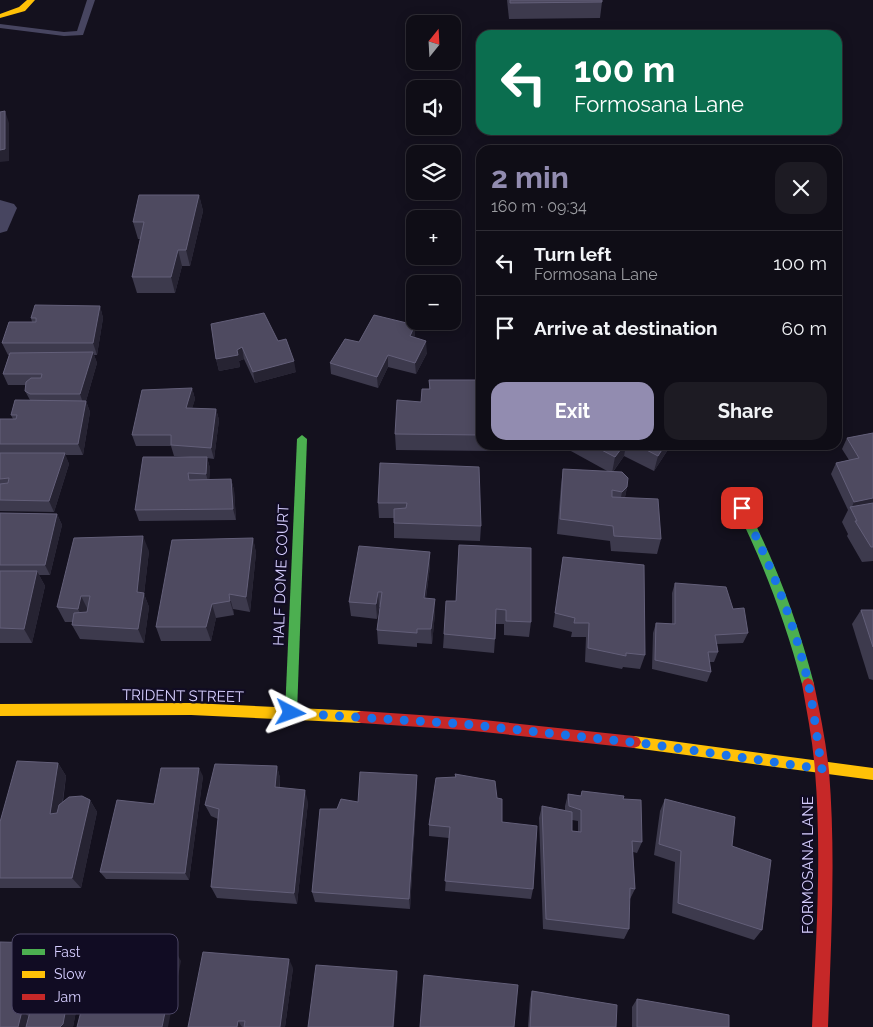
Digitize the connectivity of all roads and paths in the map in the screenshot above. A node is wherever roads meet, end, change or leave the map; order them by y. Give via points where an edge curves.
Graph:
1 (31, 0) edge
2 (91, 0) edge
3 (0, 16) edge
4 (0, 26) edge
5 (0, 206) edge
6 (0, 227) edge
7 (302, 439) dead end
8 (742, 508) dead end
9 (0, 710) edge
10 (291, 713) junction
11 (822, 769) junction
12 (873, 774) edge
13 (820, 1027) edge

1 - 3 street via 22,9
2 - 4 lane via 80,33
5 - 6 street via 7,208
7 - 10 street, HALF DOME COURT
8 - 11 street, FORMOSANA LANE via 788,611 808,682
9 - 10 street, TRIDENT STREET via 191,709
10 - 11 street, TRIDENT STREET via 464,724 648,744
11 - 12 street, TRIDENT STREET
11 - 13 street, FORMOSANA LANE via 825,827

